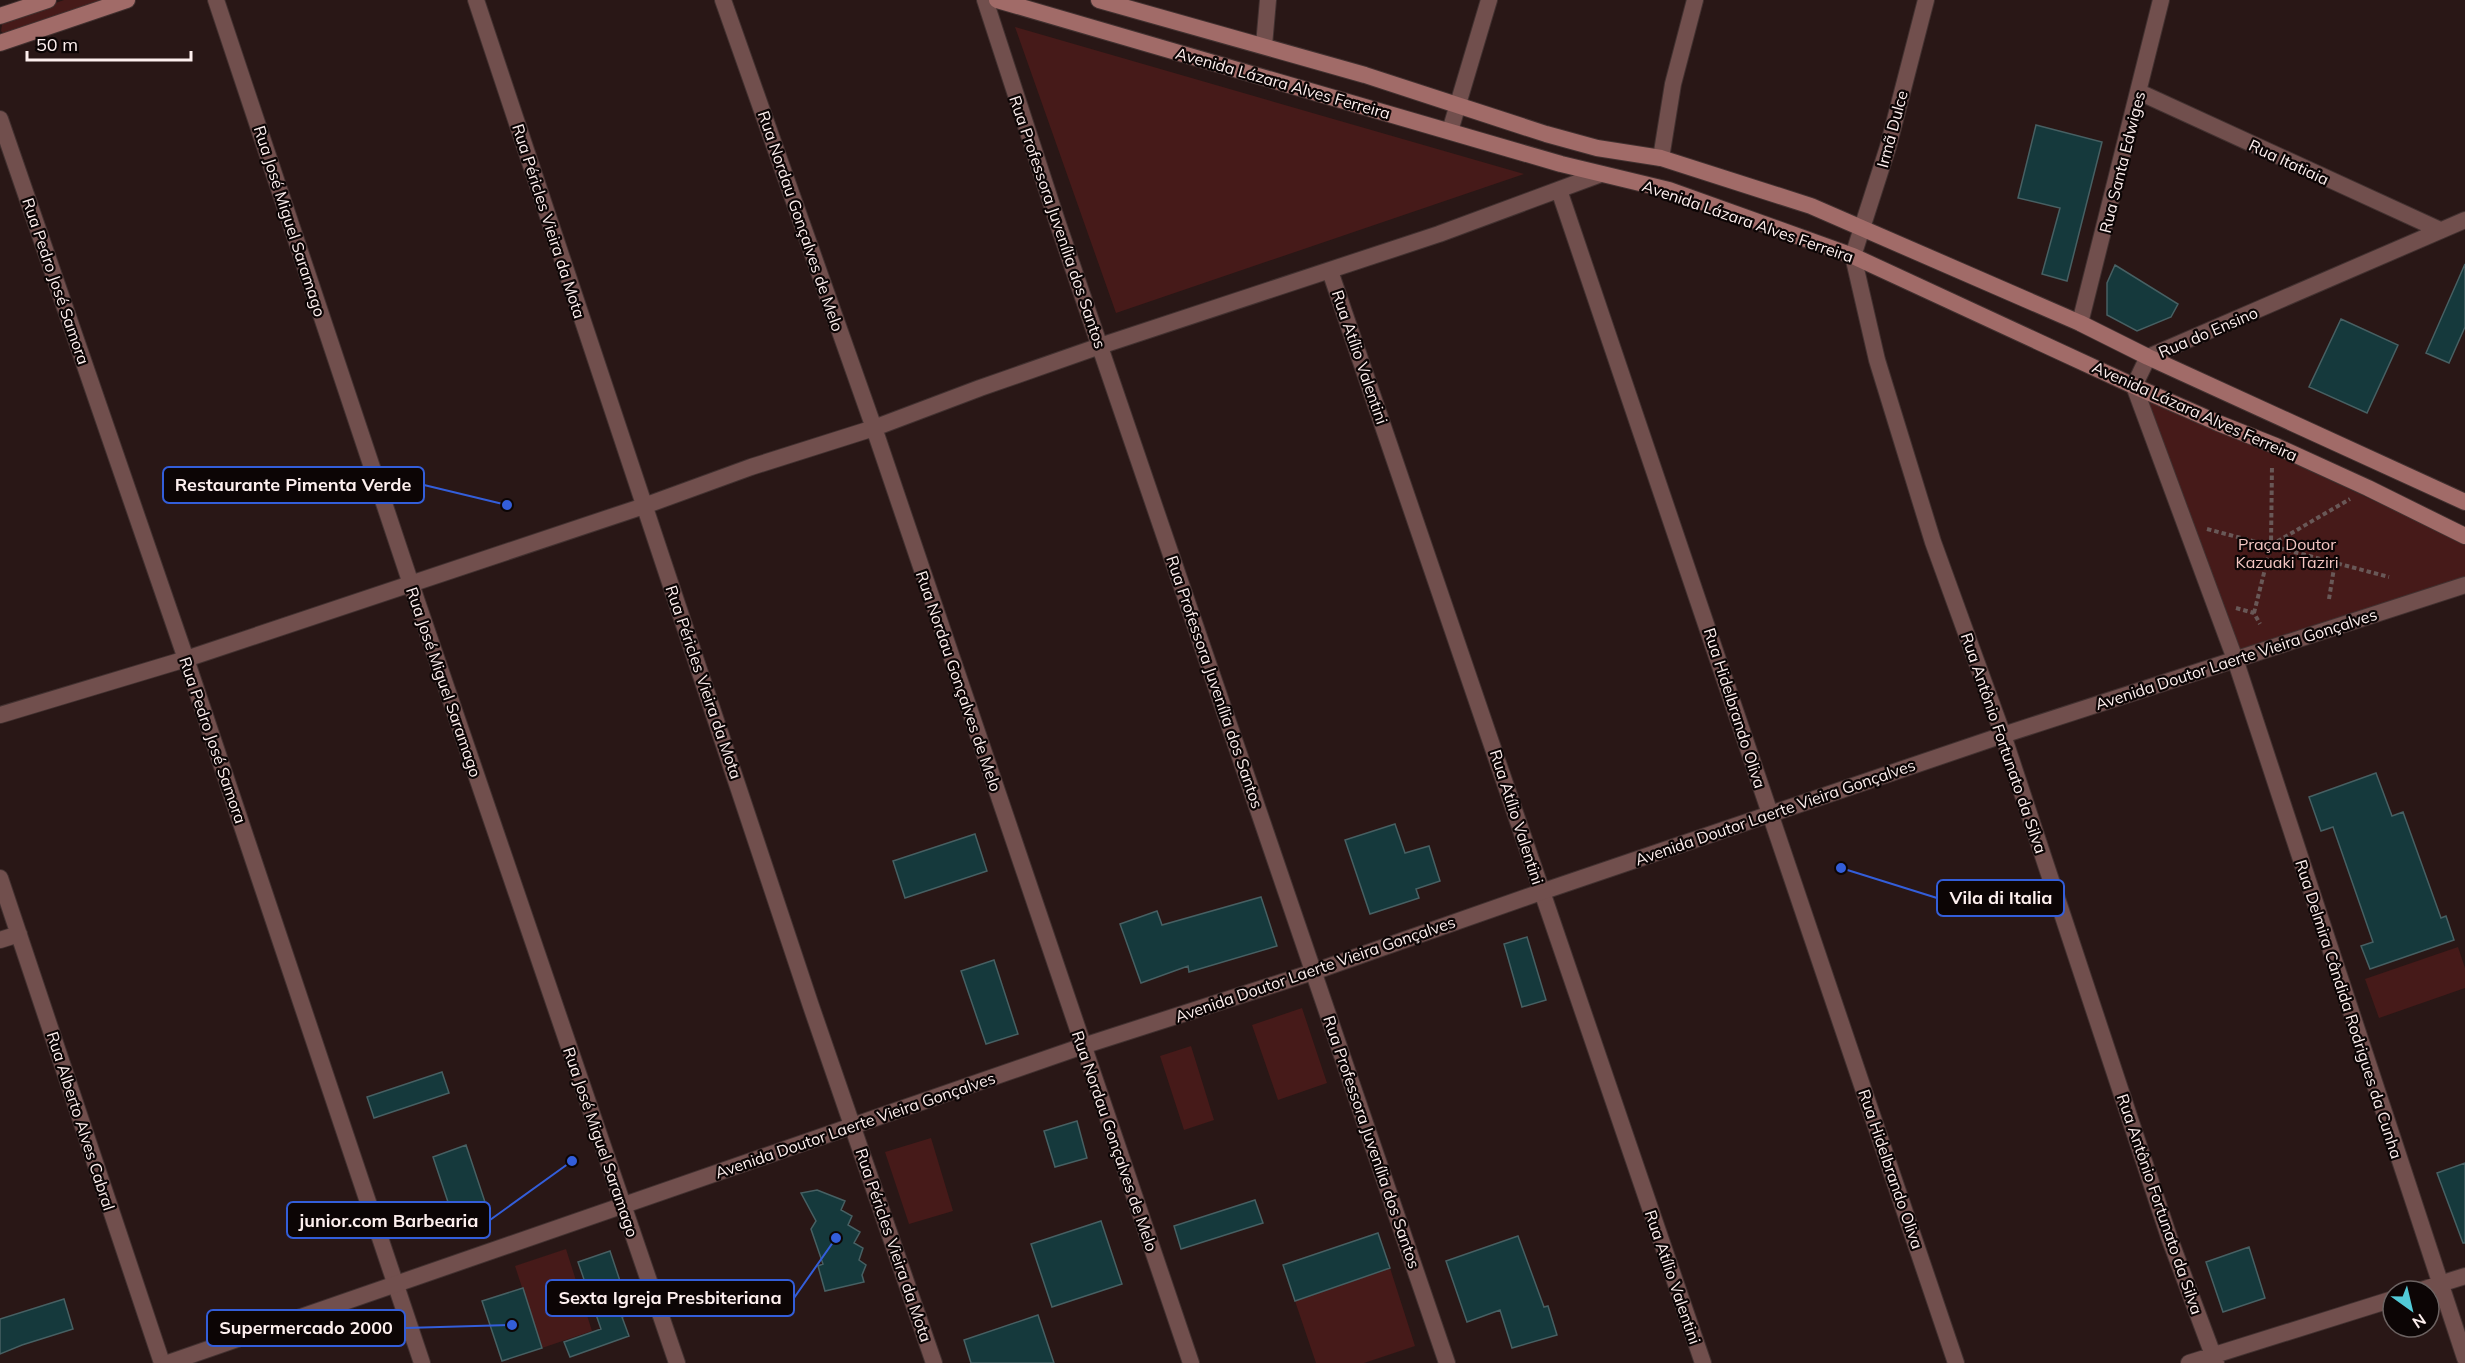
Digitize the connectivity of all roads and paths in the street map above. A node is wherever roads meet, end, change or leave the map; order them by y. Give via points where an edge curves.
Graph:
1 (48, 0) edge
2 (127, 0) edge
3 (216, 0) edge
4 (476, 0) edge
5 (723, 0) edge
6 (985, 0) edge
7 (997, 0) edge
8 (1099, 0) edge
9 (1268, 0) edge
10 (1489, 0) edge
11 (1695, 0) edge
12 (1926, 0) edge
13 (2161, 0) edge
14 (1153, 15) junction
15 (0, 16) edge
16 (0, 43) edge
17 (1146, 43) junction
18 (1264, 45) junction
19 (2139, 92) junction
20 (1458, 104) junction
21 (0, 119) edge
22 (1450, 131) junction
23 (1661, 158) junction
24 (1601, 174) junction
25 (1559, 190) junction
26 (2465, 220) edge
27 (1863, 228) junction
28 (2440, 230) junction
29 (1853, 256) junction
30 (1330, 271) junction
31 (2080, 323) junction
32 (1100, 346) junction
33 (2148, 357) junction
34 (2134, 386) junction
35 (874, 428) junction
36 (2276, 446) junction
37 (2368, 488) junction
38 (2465, 502) edge
39 (644, 506) junction
40 (2184, 523) junction
41 (2465, 536) edge
42 (2271, 545) junction
43 (2335, 562) junction
44 (2389, 577) dead end
45 (411, 584) junction
46 (2464, 589) edge
47 (2329, 598) dead end
48 (2234, 608) dead end
49 (2254, 613) junction
50 (2260, 624) dead end
51 (186, 658) junction
52 (2235, 659) junction
53 (0, 715) edge
54 (2003, 735) junction
55 (1770, 814) junction
56 (0, 878) edge
57 (1541, 892) junction
58 (19, 934) junction
59 (0, 940) edge
60 (1313, 972) junction
61 (1083, 1046) junction
62 (853, 1126) junction
63 (622, 1205) junction
64 (2465, 1276) edge
65 (2437, 1279) edge
66 (395, 1283) junction
67 (2441, 1284) edge
68 (2441, 1291) edge
69 (2381, 1303) edge
70 (2465, 1358) edge
71 (2214, 1359) edge
72 (162, 1363) edge
73 (168, 1363) edge
74 (422, 1363) edge
75 (677, 1363) edge
76 (934, 1363) edge
77 (1191, 1363) edge
78 (1447, 1363) edge
79 (1703, 1363) edge
80 (1956, 1363) edge
81 (2189, 1363) edge

1 - 15 main road
2 - 16 main road
3 - 45 street, Rua José Miguel Saramago
4 - 39 street, Rua Péricles Vieira da Mota
5 - 35 street, Rua Nordau Gonçalves de Melo
6 - 32 street, Rua Professora Juvenília dos Santos
7 - 17 main road, Avenida Lázara Alves Ferreira
8 - 14 main road, Avenida Lázara Alves Ferreira
9 - 18 street
10 - 20 street
11 - 23 street
12 - 27 street, Irmã Dulce
13 - 19 street, Rua Santa Edwiges
14 - 17 main road
14 - 18 main road, Avenida Lázara Alves Ferreira
17 - 22 main road, Avenida Lázara Alves Ferreira
18 - 20 main road, Avenida Lázara Alves Ferreira
19 - 28 street, Rua Itatiaia
19 - 31 street, Rua Santa Edwiges
20 - 22 street
20 - 23 main road, Avenida Lázara Alves Ferreira via 1597,148
21 - 51 street, Rua Pedro José Samora
22 - 24 main road, Avenida Lázara Alves Ferreira
23 - 27 main road, Avenida Lázara Alves Ferreira via 1811,206
24 - 25 street
24 - 29 main road, Avenida Lázara Alves Ferreira via 1669,190
25 - 30 street
25 - 55 street, Rua Hidelbrando Oliva
26 - 28 street, Rua do Ensino
27 - 29 street, Irmã Dulce
27 - 31 main road, Avenida Lázara Alves Ferreira
28 - 33 street, Rua do Ensino
29 - 34 main road, Avenida Lázara Alves Ferreira
29 - 54 street, Rua Antônio Fortunato da Silva via 1876,360 1933,542
30 - 32 street
30 - 57 street, Rua Atílio Valentini
31 - 33 main road, Avenida Lázara Alves Ferreira
32 - 35 street
32 - 60 street, Rua Professora Juvenília dos Santos
33 - 34 street, Rua do Ensino
33 - 38 main road, Avenida Lázara Alves Ferreira
34 - 36 main road, Avenida Lázara Alves Ferreira
34 - 40 street
35 - 39 street
35 - 61 street, Rua Nordau Gonçalves de Melo
36 - 37 main road, Avenida Lázara Alves Ferreira
36 - 42 path
37 - 41 main road, Avenida Lázara Alves Ferreira
37 - 42 path
39 - 45 street
39 - 62 street, Rua Péricles Vieira da Mota
40 - 42 path
40 - 52 street
42 - 43 path
42 - 49 path
43 - 44 path
43 - 47 path
45 - 51 street
45 - 63 street, Rua José Miguel Saramago
46 - 52 street, Avenida Doutor Laerte Vieira Gonçalves
48 - 49 path
49 - 50 path
51 - 53 street
51 - 66 street, Rua Pedro José Samora
52 - 54 street, Avenida Doutor Laerte Vieira Gonçalves
52 - 65 street, Rua Delmira Cândida Rodrigues da Cunha
54 - 55 street, Avenida Doutor Laerte Vieira Gonçalves
54 - 71 street, Rua Antônio Fortunato da Silva via 2169,1237
55 - 57 street, Avenida Doutor Laerte Vieira Gonçalves
55 - 80 street, Rua Hidelbrando Oliva
56 - 58 street, Rua Alberto Alves Cabral
57 - 60 street, Avenida Doutor Laerte Vieira Gonçalves
57 - 79 street, Rua Atílio Valentini
58 - 59 street
58 - 72 street, Rua Alberto Alves Cabral
60 - 61 street, Avenida Doutor Laerte Vieira Gonçalves
60 - 78 street, Rua Professora Juvenília dos Santos
61 - 62 street, Avenida Doutor Laerte Vieira Gonçalves
61 - 77 street, Rua Nordau Gonçalves de Melo
62 - 63 street, Avenida Doutor Laerte Vieira Gonçalves
62 - 76 street, Rua Péricles Vieira da Mota
63 - 66 street, Avenida Doutor Laerte Vieira Gonçalves
63 - 75 street, Rua José Miguel Saramago
64 - 67 street
66 - 73 street, Avenida Doutor Laerte Vieira Gonçalves
66 - 74 street, Rua Pedro José Samora
68 - 70 street, Rua Delmira Cândida Rodrigues da Cunha
69 - 71 street
71 - 81 street

